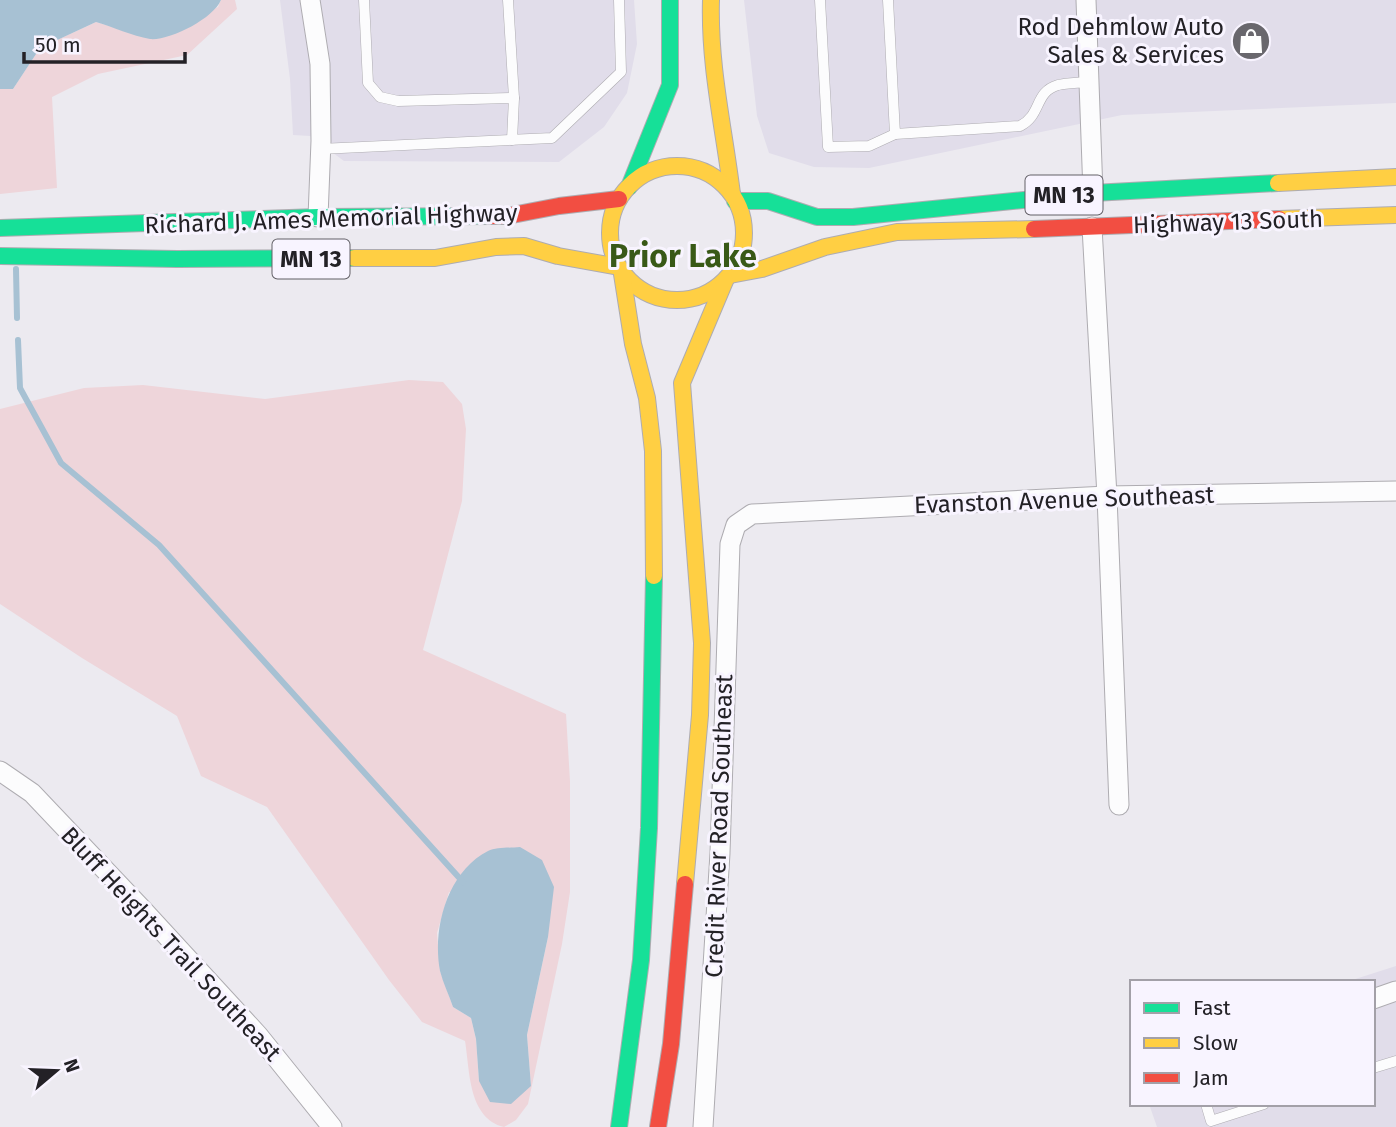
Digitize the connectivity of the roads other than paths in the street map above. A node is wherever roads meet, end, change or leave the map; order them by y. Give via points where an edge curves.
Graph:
1 (310, 0) edge
2 (364, 0) edge
3 (508, 0) edge
4 (618, 0) edge
5 (670, 0) edge
6 (711, 0) edge
7 (820, 0) edge
8 (888, 0) edge
9 (1086, 0) edge
10 (1087, 82) junction
11 (514, 98) junction
12 (895, 134) junction
13 (512, 140) junction
14 (320, 149) junction
15 (1396, 177) edge
16 (1093, 192) junction
17 (624, 193) junction
18 (733, 197) junction
19 (1396, 215) edge
20 (318, 217) junction
21 (1092, 227) junction
22 (0, 228) edge
23 (0, 256) edge
24 (621, 270) junction
25 (728, 278) junction
26 (1396, 491) edge
27 (1107, 496) junction
28 (736, 525) joint
29 (0, 771) edge
30 (1119, 805) dead end
31 (1396, 991) edge
32 (1375, 998) edge
33 (1396, 1061) edge
34 (1375, 1068) edge
35 (1207, 1106) edge
36 (1259, 1106) edge
37 (1212, 1124) edge
38 (332, 1127) edge
39 (619, 1127) edge
40 (657, 1127) edge
41 (704, 1127) edge

1 - 14 street via 320,64
2 - 11 lane via 368,83 380,97 398,101
3 - 11 lane
4 - 13 lane via 621,72 552,138
5 - 17 main road via 670,85
6 - 18 main road via 716,98
7 - 12 lane via 828,147 869,146
8 - 12 lane
9 - 10 street
10 - 12 lane via 1049,89 1030,121 1020,126
10 - 16 street
11 - 13 lane
13 - 14 lane
14 - 20 street
15 - 16 main road, Highway 13 South / MN 13
16 - 18 main road, Highway 13 South / MN 13 via 853,217 817,217 768,201
17 - 18 main road via 638,178 678,166 717,179
17 - 20 main road, Richard J. Ames Memorial Highway / MN 13 via 507,216
17 - 24 main road via 613,211 609,232
18 - 25 main road via 742,215 744,238 739,261
19 - 21 main road, Highway 13 South / MN 13
20 - 22 main road, Richard J. Ames Memorial Highway / MN 13
21 - 25 main road, Highway 13 South / MN 13 via 897,232 825,247
21 - 27 street
23 - 24 main road, Richard J. Ames Memorial Highway / MN 13 via 435,258 524,246
24 - 25 main road via 639,290 661,300 684,301 706,295
24 - 39 main road via 652,441 654,577 642,934
25 - 40 main road via 682,383 699,589 701,715 671,1044
26 - 27 street, Evanston Avenue Southeast
27 - 28 street, Evanston Avenue Southeast via 752,514
27 - 30 street
28 - 41 street, Credit River Road Southeast via 730,544 720,852
29 - 38 street, Bluff Heights Trail Southeast via 32,793 143,910 258,1035
31 - 32 street
33 - 34 lane
35 - 37 lane
36 - 37 lane

